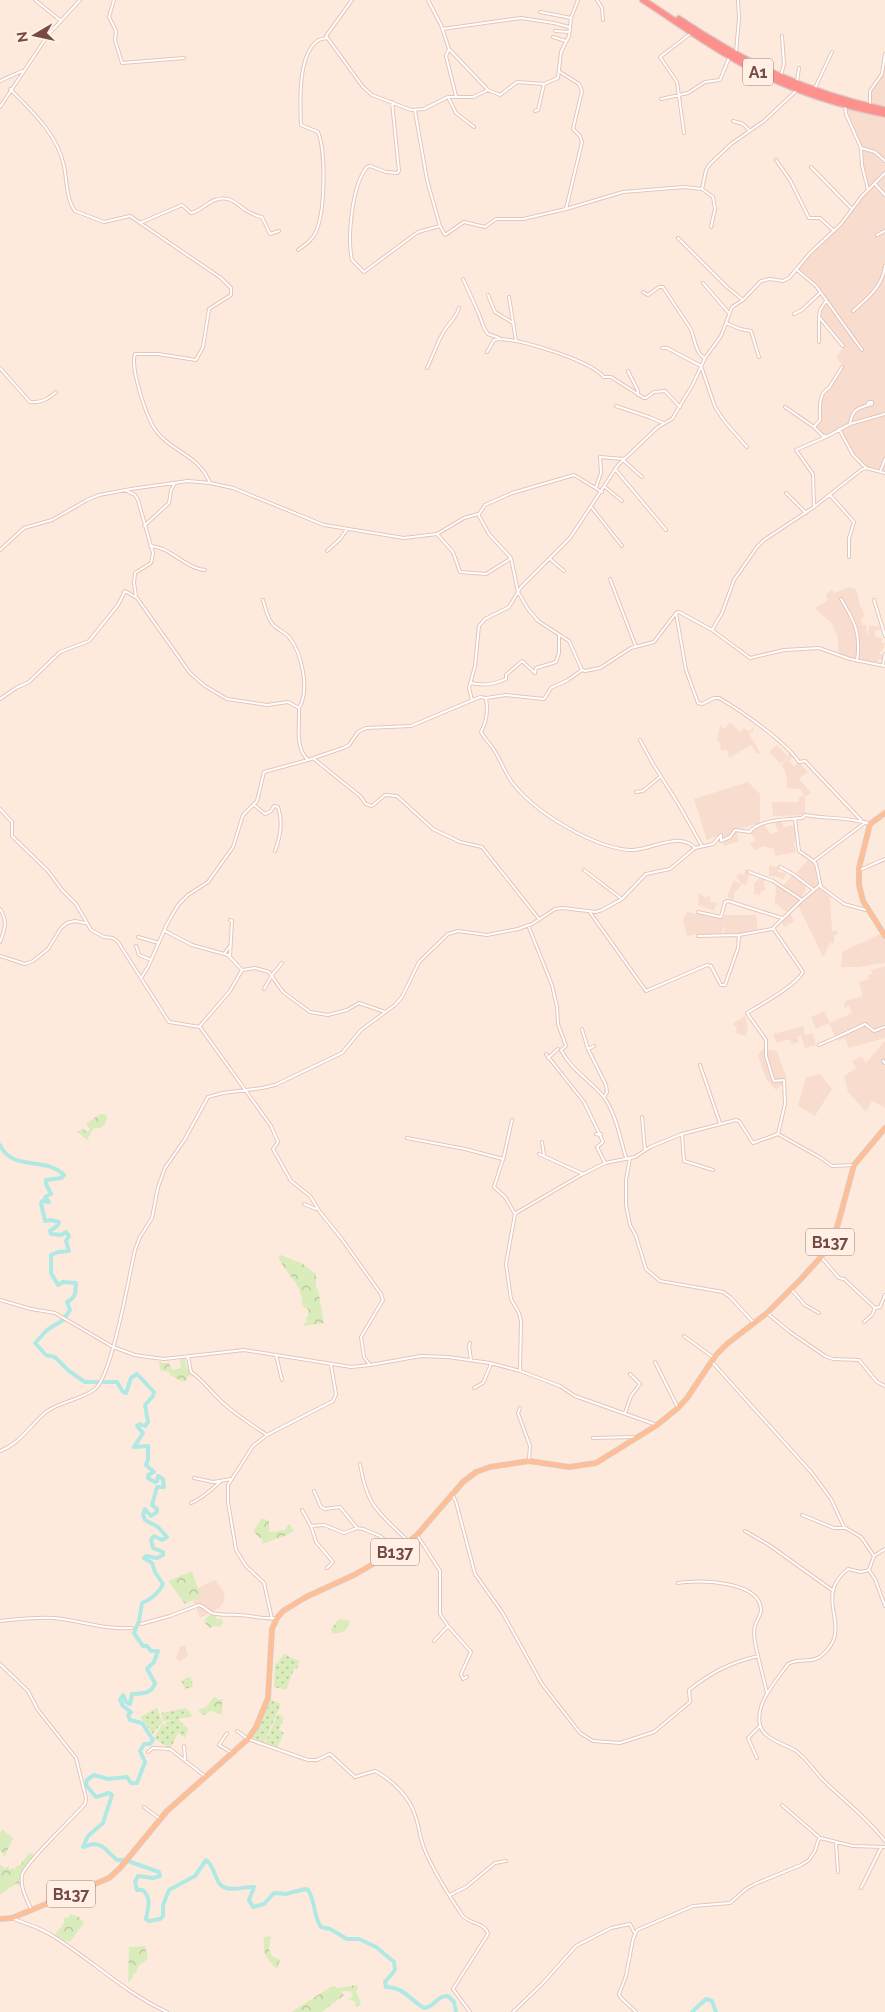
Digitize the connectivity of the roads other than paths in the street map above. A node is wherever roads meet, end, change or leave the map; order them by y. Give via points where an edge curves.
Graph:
1 (36, 0) edge
2 (80, 0) edge
3 (114, 0) edge
4 (352, 0) edge
5 (428, 0) edge
6 (578, 0) edge
7 (597, 0) edge
8 (644, 0) edge
9 (651, 0) edge
10 (738, 0) edge
11 (540, 12) dead end
12 (571, 18) junction
13 (604, 20) dead end
14 (60, 21) junction
15 (570, 27) junction
16 (442, 29) junction
17 (555, 31) dead end
18 (569, 32) junction
19 (692, 32) junction
20 (782, 36) dead end
21 (553, 37) dead end
22 (327, 38) junction
23 (566, 41) junction
24 (449, 49) junction
25 (832, 52) dead end
26 (885, 54) edge
27 (732, 55) junction
28 (184, 58) dead end
29 (799, 68) dead end
30 (22, 71) junction
31 (560, 72) junction
32 (780, 77) junction
33 (0, 81) edge
34 (544, 84) junction
35 (797, 86) junction
36 (10, 89) junction
37 (488, 90) junction
38 (814, 90) junction
39 (680, 95) junction
40 (456, 96) junction
41 (448, 97) junction
42 (662, 99) dead end
43 (392, 102) junction
44 (845, 104) junction
45 (0, 107) edge
46 (870, 107) junction
47 (885, 110) edge
48 (415, 111) junction
49 (535, 111) dead end
50 (885, 114) edge
51 (732, 121) dead end
52 (474, 127) dead end
53 (750, 131) junction
54 (684, 133) dead end
55 (861, 148) junction
56 (776, 160) dead end
57 (885, 161) edge
58 (811, 167) dead end
59 (885, 173) edge
60 (875, 184) junction
61 (702, 189) junction
62 (868, 190) junction
63 (885, 195) edge
64 (566, 209) junction
65 (852, 209) junction
66 (140, 223) junction
67 (440, 226) junction
68 (711, 227) dead end
69 (279, 231) dead end
70 (834, 231) junction
71 (885, 231) edge
72 (877, 235) dead end
73 (678, 238) dead end
74 (298, 250) dead end
75 (885, 266) edge
76 (797, 270) junction
77 (463, 279) dead end
78 (703, 283) dead end
79 (643, 292) dead end
80 (820, 293) junction
81 (488, 295) dead end
82 (509, 297) dead end
83 (743, 300) junction
84 (826, 301) junction
85 (459, 308) dead end
86 (853, 311) dead end
87 (728, 312) junction
88 (794, 314) dead end
89 (819, 317) junction
90 (726, 323) junction
91 (513, 324) junction
92 (501, 339) junction
93 (516, 341) junction
94 (820, 342) dead end
95 (843, 346) dead end
96 (662, 348) dead end
97 (862, 350) dead end
98 (487, 352) dead end
99 (759, 357) dead end
100 (704, 358) junction
101 (701, 366) junction
102 (842, 366) dead end
103 (0, 368) edge
104 (427, 368) dead end
105 (628, 371) dead end
106 (56, 392) dead end
107 (638, 395) junction
108 (867, 405) dead end
109 (616, 406) dead end
110 (680, 407) junction
111 (785, 407) dead end
112 (885, 414) edge
113 (663, 423) junction
114 (850, 424) junction
115 (814, 427) junction
116 (840, 429) junction
117 (828, 436) junction
118 (747, 447) dead end
119 (885, 459) edge
120 (624, 460) junction
121 (866, 468) junction
122 (615, 469) junction
123 (880, 472) junction
124 (885, 473) edge
125 (642, 477) dead end
126 (210, 483) junction
127 (175, 484) junction
128 (596, 487) junction
129 (605, 487) junction
130 (125, 490) junction
131 (602, 492) junction
132 (786, 493) dead end
133 (830, 494) junction
134 (622, 501) dead end
135 (814, 507) junction
136 (592, 508) junction
137 (806, 513) junction
138 (478, 514) junction
139 (144, 526) junction
140 (347, 529) junction
141 (666, 530) dead end
142 (437, 534) junction
143 (150, 546) junction
144 (622, 546) dead end
145 (0, 550) edge
146 (327, 551) dead end
147 (849, 557) dead end
148 (511, 558) junction
149 (550, 559) junction
150 (205, 570) dead end
151 (564, 571) dead end
152 (610, 579) dead end
153 (518, 592) junction
154 (137, 598) junction
155 (841, 599) dead end
156 (263, 600) dead end
157 (874, 600) dead end
158 (676, 613) junction
159 (712, 630) junction
160 (558, 635) junction
161 (885, 636) edge
162 (636, 647) junction
163 (885, 654) edge
164 (857, 660) junction
165 (884, 666) edge
166 (582, 670) junction
167 (471, 683) junction
168 (486, 698) junction
169 (0, 699) edge
170 (472, 700) junction
171 (299, 708) junction
172 (640, 740) dead end
173 (313, 759) junction
174 (308, 760) junction
175 (661, 776) junction
176 (636, 792) dead end
177 (254, 805) junction
178 (0, 809) edge
179 (885, 813) edge
180 (795, 818) junction
181 (866, 823) junction
182 (702, 846) junction
183 (695, 848) junction
184 (276, 851) dead end
185 (885, 859) edge
186 (814, 862) junction
187 (780, 867) dead end
188 (584, 870) dead end
189 (859, 870) junction
190 (749, 872) dead end
191 (820, 886) junction
192 (814, 890) junction
193 (622, 899) junction
194 (802, 900) junction
195 (0, 909) edge
196 (588, 910) junction
197 (867, 910) junction
198 (698, 912) dead end
199 (782, 918) junction
200 (539, 919) junction
201 (230, 920) dead end
202 (86, 923) junction
203 (528, 925) junction
204 (773, 928) junction
205 (165, 931) junction
206 (739, 935) junction
207 (138, 936) dead end
208 (698, 936) dead end
209 (885, 936) edge
210 (0, 942) edge
211 (159, 943) junction
212 (136, 946) dead end
213 (231, 946) junction
214 (138, 950) junction
215 (142, 950) dead end
216 (224, 954) junction
217 (0, 956) edge
218 (230, 956) junction
219 (152, 960) junction
220 (282, 963) dead end
221 (242, 970) junction
222 (272, 974) junction
223 (140, 978) junction
224 (264, 990) dead end
225 (385, 1012) junction
226 (199, 1027) junction
227 (885, 1027) edge
228 (582, 1029) dead end
229 (819, 1045) dead end
230 (594, 1046) dead end
231 (558, 1049) dead end
232 (588, 1049) junction
233 (546, 1054) dead end
234 (548, 1058) junction
235 (700, 1065) dead end
236 (602, 1080) junction
237 (607, 1080) dead end
238 (245, 1090) junction
239 (604, 1099) junction
240 (642, 1117) dead end
241 (512, 1120) dead end
242 (720, 1124) junction
243 (885, 1128) edge
244 (596, 1134) dead end
245 (682, 1134) junction
246 (778, 1134) junction
247 (601, 1135) junction
248 (879, 1137) junction
249 (407, 1138) dead end
250 (885, 1138) edge
251 (542, 1142) dead end
252 (543, 1148) junction
253 (645, 1150) junction
254 (544, 1155) junction
255 (630, 1158) junction
256 (626, 1159) junction
257 (503, 1160) junction
258 (605, 1163) junction
259 (854, 1164) junction
260 (713, 1170) dead end
261 (583, 1174) junction
262 (304, 1204) dead end
263 (318, 1210) junction
264 (515, 1214) junction
265 (821, 1257) junction
266 (792, 1289) junction
267 (885, 1295) edge
268 (0, 1300) edge
269 (875, 1308) junction
270 (767, 1313) junction
271 (819, 1313) dead end
272 (864, 1322) dead end
273 (754, 1323) junction
274 (684, 1336) dead end
275 (470, 1343) dead end
276 (113, 1347) junction
277 (276, 1355) junction
278 (188, 1356) junction
279 (471, 1360) junction
280 (713, 1360) junction
281 (655, 1362) dead end
282 (491, 1364) junction
283 (331, 1365) junction
284 (370, 1365) junction
285 (520, 1371) junction
286 (630, 1374) dead end
287 (282, 1380) dead end
288 (885, 1386) edge
289 (474, 1388) dead end
290 (520, 1408) dead end
291 (678, 1408) junction
292 (625, 1413) junction
293 (657, 1425) junction
294 (267, 1436) junction
295 (594, 1438) dead end
296 (639, 1438) junction
297 (0, 1451) edge
298 (529, 1461) junction
299 (360, 1464) dead end
300 (194, 1478) dead end
301 (232, 1478) junction
302 (221, 1480) junction
303 (314, 1491) dead end
304 (453, 1496) junction
305 (192, 1504) dead end
306 (302, 1510) dead end
307 (802, 1514) dead end
308 (419, 1524) dead end
309 (311, 1526) junction
310 (357, 1528) junction
311 (423, 1528) junction
312 (846, 1528) junction
313 (745, 1531) dead end
314 (417, 1535) junction
315 (409, 1542) junction
316 (885, 1548) edge
317 (397, 1550) junction
318 (874, 1556) junction
319 (327, 1568) dead end
320 (869, 1570) junction
321 (678, 1583) dead end
322 (832, 1590) junction
323 (885, 1606) edge
324 (274, 1619) junction
325 (0, 1621) edge
326 (141, 1624) dead end
327 (448, 1626) junction
328 (132, 1628) dead end
329 (434, 1641) dead end
330 (758, 1656) junction
331 (0, 1664) edge
332 (467, 1677) dead end
333 (767, 1694) junction
334 (760, 1726) junction
335 (237, 1731) dead end
336 (227, 1733) dead end
337 (248, 1739) junction
338 (184, 1746) dead end
339 (148, 1752) dead end
340 (232, 1753) junction
341 (757, 1758) dead end
342 (186, 1761) junction
343 (206, 1777) junction
344 (782, 1805) dead end
345 (144, 1807) dead end
346 (160, 1819) junction
347 (820, 1838) junction
348 (885, 1841) edge
349 (836, 1842) junction
350 (883, 1847) edge
351 (506, 1861) dead end
352 (838, 1872) dead end
353 (861, 1888) dead end
354 (450, 1895) junction
355 (32, 1910) junction
356 (12, 1918) junction
357 (0, 1919) edge
358 (634, 1933) junction
359 (167, 2012) edge
360 (470, 2012) edge
361 (513, 2012) edge
362 (636, 2012) edge

1 - 14 street
2 - 14 street
3 - 28 street via 109,17 116,32 115,40 122,63
4 - 22 street
5 - 16 street
6 - 12 street
7 - 13 street
8 - 19 highway, A1
9 - 27 highway, A1
10 - 27 street via 739,18
11 - 12 street
12 - 15 street
14 - 30 street
15 - 16 street via 521,18
15 - 18 street
16 - 24 street
17 - 18 street
18 - 23 street
19 - 27 highway, A1
19 - 39 street via 660,57 677,82
20 - 32 street via 784,64
21 - 23 street
22 - 43 street via 363,87 372,95
22 - 74 street via 317,41 309,51 302,74 301,125 318,132 324,181 320,220 314,236
23 - 31 street via 561,52
24 - 37 street
24 - 40 street via 446,56
25 - 38 street
26 - 46 street via 882,74 870,91
27 - 32 highway, A1
27 - 35 highway, A1 via 751,68
27 - 39 street via 720,80 704,82
29 - 35 street
30 - 33 street
30 - 36 street
31 - 34 street via 558,78
31 - 64 street via 579,84 583,93 573,129 582,142
32 - 35 highway, A1
34 - 37 street via 517,82 500,95
34 - 49 street via 540,105
35 - 38 highway, A1
35 - 44 highway, A1
35 - 53 street via 795,93
36 - 45 street
36 - 66 street via 34,113 55,144 76,211 100,222 127,216
37 - 40 street via 473,97
38 - 46 highway, A1
39 - 42 street
39 - 54 street
40 - 41 street
41 - 48 street
41 - 52 street via 456,113
43 - 48 street
43 - 67 street via 399,170 392,173 370,166 364,170 352,210 352,260 364,272 418,232
44 - 50 highway, A1
44 - 55 street
46 - 47 highway, A1
48 - 67 street via 427,180
51 - 53 street via 743,124
53 - 61 street via 710,164
55 - 57 street via 875,152
55 - 62 street
56 - 70 street via 809,218 820,218
58 - 65 street
59 - 60 street
60 - 62 street
60 - 63 street
61 - 64 street via 684,187 623,192
61 - 68 street via 714,200
62 - 65 street
64 - 67 street via 523,219 496,219 483,228 464,222 445,235
65 - 70 street
66 - 69 street via 182,205 191,213 226,198 262,217 270,234
66 - 126 street via 231,288 231,295 209,309 203,347 196,360 148,354 135,354 134,359 135,377 157,433 201,468
70 - 76 street
71 - 72 street
73 - 83 street
75 - 86 street via 872,295
76 - 80 street
76 - 83 street via 785,280 761,281
77 - 92 street via 484,328 488,334
78 - 87 street
79 - 100 street via 648,295 662,287 694,335 699,354
80 - 84 street
80 - 88 street
81 - 91 street via 495,312
82 - 91 street
83 - 87 street
84 - 89 street
84 - 97 street
85 - 104 street
87 - 90 street
89 - 94 street
89 - 95 street
90 - 99 street via 751,332
90 - 100 street
91 - 93 street
92 - 93 street
92 - 98 street via 494,340
93 - 107 street via 594,368
96 - 101 street
100 - 101 street
101 - 110 street
101 - 118 street via 715,407
102 - 115 street via 830,388 822,394 820,420
103 - 106 street via 30,402 38,403
105 - 107 street
107 - 110 street via 646,398 664,390
108 - 114 street via 852,412
109 - 113 street
110 - 113 street via 670,421
111 - 115 street
112 - 114 street
113 - 120 street
114 - 116 street
115 - 117 street
116 - 117 street
116 - 121 street via 853,455
117 - 135 street via 796,450 813,474
119 - 123 street
120 - 122 street
120 - 125 street
120 - 128 street via 600,457 601,472
121 - 123 street
121 - 133 street
122 - 129 street
122 - 141 street
123 - 124 street
126 - 127 street via 188,481
126 - 140 street via 252,495 324,525
127 - 130 street
127 - 139 street via 170,503
128 - 131 street
128 - 138 street via 572,476 512,493 485,505
129 - 131 street
129 - 134 street
130 - 139 street via 138,500
130 - 145 street via 99,495 52,520 24,528
131 - 136 street
132 - 137 street
133 - 135 street
133 - 147 street via 854,524 849,538
135 - 137 street
136 - 144 street
136 - 149 street
137 - 159 street via 757,547 734,580
138 - 142 street via 464,518
138 - 148 street via 489,534
139 - 143 street
140 - 142 street via 404,538
140 - 146 street
142 - 148 street via 453,552 460,572 486,574
143 - 150 street via 168,551
143 - 154 street via 151,563 134,577
148 - 153 street
149 - 151 street
149 - 153 street
152 - 162 street
153 - 160 street via 531,614
153 - 167 street via 510,607 485,619 479,626
154 - 169 street via 124,591 118,605 89,640 60,652 29,682
154 - 171 street via 190,673 206,686 227,699 267,705 288,702
155 - 164 street via 857,628
156 - 171 street via 271,624 288,636 298,656 305,688
157 - 161 street
158 - 159 street via 681,612
158 - 162 street via 654,642
158 - 181 street via 686,670 698,703 718,698 768,732 799,762 804,761
159 - 164 street via 751,658 784,650 819,648
160 - 166 street via 571,645
160 - 167 street via 556,662 536,668 535,673 522,661 506,675 506,679 493,684
162 - 166 street via 600,668
163 - 165 street
164 - 165 street
166 - 168 street via 551,688 542,700 506,695
167 - 170 street
168 - 170 street
168 - 183 street via 487,720 481,732 514,786 531,802 583,837 604,845 631,850 677,841
170 - 173 street via 411,726 366,728 358,732 349,745
171 - 174 street via 299,742
172 - 175 street
173 - 174 street
173 - 200 street via 366,804 372,806 386,795 397,796 433,829 460,842 482,847
174 - 177 street via 264,772
175 - 176 street via 643,791
175 - 182 street
177 - 184 street via 265,814 274,806 278,807 280,832
177 - 205 street via 243,816 233,848 218,870 178,905
178 - 202 street via 12,822 12,836 48,871 76,904
179 - 181 main road
180 - 181 street via 848,818
180 - 182 street via 763,824 750,832 736,830 730,837 721,841 720,835 712,844
180 - 186 street via 799,852
181 - 186 street
181 - 189 main road
182 - 183 street
183 - 193 street via 672,868 646,874
185 - 189 street
186 - 191 street
187 - 192 street
188 - 193 street
189 - 197 main road via 860,891
190 - 194 street via 773,881
191 - 192 street
191 - 197 street via 844,904
192 - 194 street
193 - 196 street via 602,910
194 - 199 street
195 - 210 street via 6,920
196 - 200 street via 555,909
196 - 206 street via 646,991 707,965 711,966 721,985 726,985
197 - 209 main road
198 - 199 street via 721,917 728,901
199 - 204 street
200 - 203 street
201 - 213 street
202 - 217 street via 68,922 48,949 25,964
202 - 223 street via 94,933 118,942
203 - 225 street via 487,935 458,931 448,934 419,962 402,997
203 - 239 street via 554,991 558,1024 566,1046 562,1050 574,1070
204 - 206 street
204 - 246 street via 804,972 747,1014 766,1040 766,1056 774,1081 784,1080 785,1104
205 - 211 street
205 - 216 street via 192,945
206 - 208 street
207 - 211 street
211 - 219 street
212 - 214 street
213 - 216 street
213 - 218 street
214 - 215 street
214 - 219 street via 139,954
216 - 218 street
218 - 221 street
219 - 223 street
220 - 222 street
221 - 222 street via 261,969
221 - 226 street via 230,991
222 - 224 street
222 - 225 street via 283,992 310,1012 328,1015 348,1010 358,1003
223 - 226 street via 169,1022
225 - 238 street via 361,1030 342,1053 275,1085
226 - 238 street
227 - 229 street via 874,1030 864,1024
228 - 232 street
230 - 232 street
231 - 234 street
232 - 236 street
233 - 234 street
234 - 247 street via 584,1102
235 - 242 street
236 - 237 street
236 - 239 street via 607,1088
238 - 263 street via 271,1126 278,1142 273,1149 291,1181 310,1196
238 - 276 street via 208,1097 165,1168 152,1218 135,1250
239 - 256 street
240 - 253 street
241 - 257 street
242 - 245 street
242 - 246 street via 738,1120 753,1143
243 - 248 main road, B137
244 - 247 street
245 - 253 street
245 - 260 street via 684,1161
246 - 259 street via 832,1166
247 - 258 street via 603,1142 596,1147
248 - 250 street
248 - 259 main road, B137
249 - 257 street
251 - 252 street
252 - 254 street
252 - 254 street via 540,1153
253 - 255 street
254 - 261 street
255 - 256 street
255 - 273 street via 626,1205 649,1273 660,1281 723,1292
256 - 258 street
257 - 264 street via 494,1187 511,1204
258 - 261 street
259 - 265 main road, B137 via 838,1224
261 - 264 street
262 - 263 street
263 - 284 street via 381,1294 383,1300 361,1337 364,1357
264 - 285 street via 506,1264 511,1299 521,1321
265 - 266 main road, B137
265 - 269 street via 839,1278
266 - 270 main road, B137
266 - 271 street via 805,1305
267 - 269 street via 880,1307
268 - 276 street via 55,1313
269 - 272 street
270 - 273 main road, B137
270 - 288 street via 825,1356 859,1360 877,1382
273 - 280 main road, B137
274 - 280 street
275 - 279 street
276 - 278 street via 135,1355 164,1359
276 - 297 street via 110,1362 92,1391 50,1410 19,1440
277 - 278 street via 244,1350
277 - 283 street
277 - 287 street
278 - 294 street via 191,1372 224,1404
279 - 282 street
279 - 284 street via 421,1356
280 - 291 main road, B137
280 - 312 street via 812,1473
281 - 291 street
282 - 285 street
282 - 289 street via 483,1383
283 - 284 street via 351,1368
283 - 294 street via 336,1394 333,1401
285 - 292 street via 560,1386 575,1396
286 - 292 street via 640,1384
290 - 298 street via 518,1413 530,1446
291 - 293 main road, B137
292 - 293 street
293 - 296 main road, B137
294 - 301 street via 253,1446
295 - 296 street
296 - 298 main road, B137 via 596,1463 569,1467
298 - 304 main road, B137 via 476,1472
299 - 315 street via 364,1487 373,1506
300 - 302 street via 213,1482
301 - 302 street
301 - 324 street via 228,1485 228,1502 236,1550 246,1566 264,1583
302 - 305 street
303 - 310 street via 321,1507 340,1507
304 - 311 main road, B137
304 - 330 street via 475,1574 502,1612 542,1684 588,1739 614,1744 651,1734 688,1704 688,1690 704,1678 726,1665
306 - 309 street
307 - 312 street via 834,1528
308 - 311 street
309 - 310 street via 324,1525 344,1533
309 - 319 street via 316,1542 334,1562
310 - 317 street via 380,1536
311 - 314 main road, B137
312 - 318 street via 861,1537
313 - 322 street
314 - 315 main road, B137
314 - 327 street via 440,1571 440,1614
315 - 317 main road, B137
316 - 318 street
317 - 324 main road, B137 via 290,1606
318 - 320 street
320 - 322 street via 847,1569
320 - 323 street
321 - 330 street via 724,1583 754,1594 761,1609 754,1631
322 - 333 street via 836,1636 820,1657 788,1664
324 - 326 street via 223,1615 199,1605
324 - 337 main road, B137 via 268,1698
325 - 328 street via 54,1618
327 - 329 street
327 - 332 street via 471,1652 461,1674 463,1679
330 - 333 street
331 - 355 street via 28,1691 38,1710 76,1758 86,1798 85,1804 22,1873 22,1889
333 - 334 street via 761,1709
334 - 341 street via 748,1738
334 - 348 street via 765,1734 801,1755 833,1789 863,1814
335 - 337 street
336 - 340 street via 219,1744
337 - 340 main road, B137
337 - 354 street via 308,1760 330,1754 356,1778 375,1771 389,1779 415,1813 424,1848
338 - 342 street
339 - 342 street via 153,1748 170,1749
340 - 343 main road, B137
342 - 343 street
343 - 346 main road, B137
344 - 347 street
345 - 346 street
346 - 355 main road, B137 via 105,1880
347 - 349 street
347 - 358 street via 809,1860 755,1884 730,1903 692,1906
349 - 350 street
349 - 352 street
350 - 353 street
351 - 354 street via 495,1863 466,1887
354 - 360 street via 465,1919 487,1930 488,1934 453,1989
355 - 356 main road, B137
356 - 357 main road, B137
356 - 359 street via 52,1935 128,1991
358 - 361 street via 630,1924 610,1928 576,1946
358 - 362 street via 628,1969 619,1994

